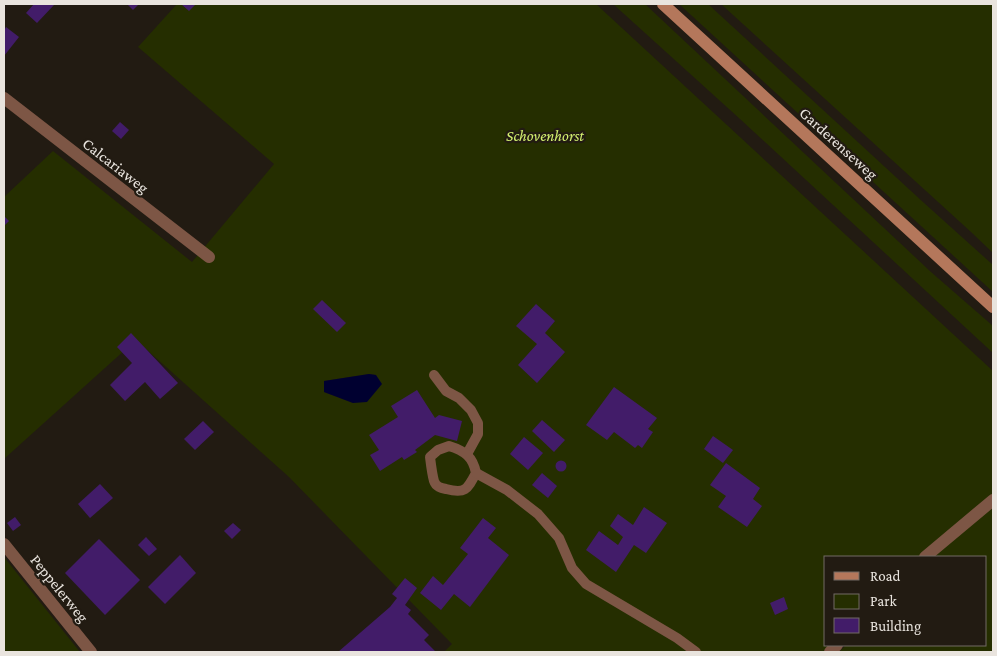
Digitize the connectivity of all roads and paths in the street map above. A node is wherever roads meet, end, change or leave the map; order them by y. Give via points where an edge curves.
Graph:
1 (663, 4) edge
2 (4, 98) edge
3 (209, 258) dead end
4 (993, 307) edge
5 (434, 375) dead end
6 (467, 454) junction
7 (476, 474) junction
8 (993, 500) edge
9 (4, 544) edge
10 (925, 556) edge
11 (91, 652) edge
12 (696, 652) edge

1 - 4 main road, Garderenseweg
2 - 3 street, Calcariaweg
5 - 6 lane via 446,391 472,410 478,423 478,434
6 - 7 lane via 474,463
6 - 7 lane via 449,446 438,450 430,457 434,482 439,487 458,492 471,483
7 - 12 lane via 507,490 538,514 559,538 572,568 586,584
8 - 10 street
9 - 11 street, Peppelerweg

